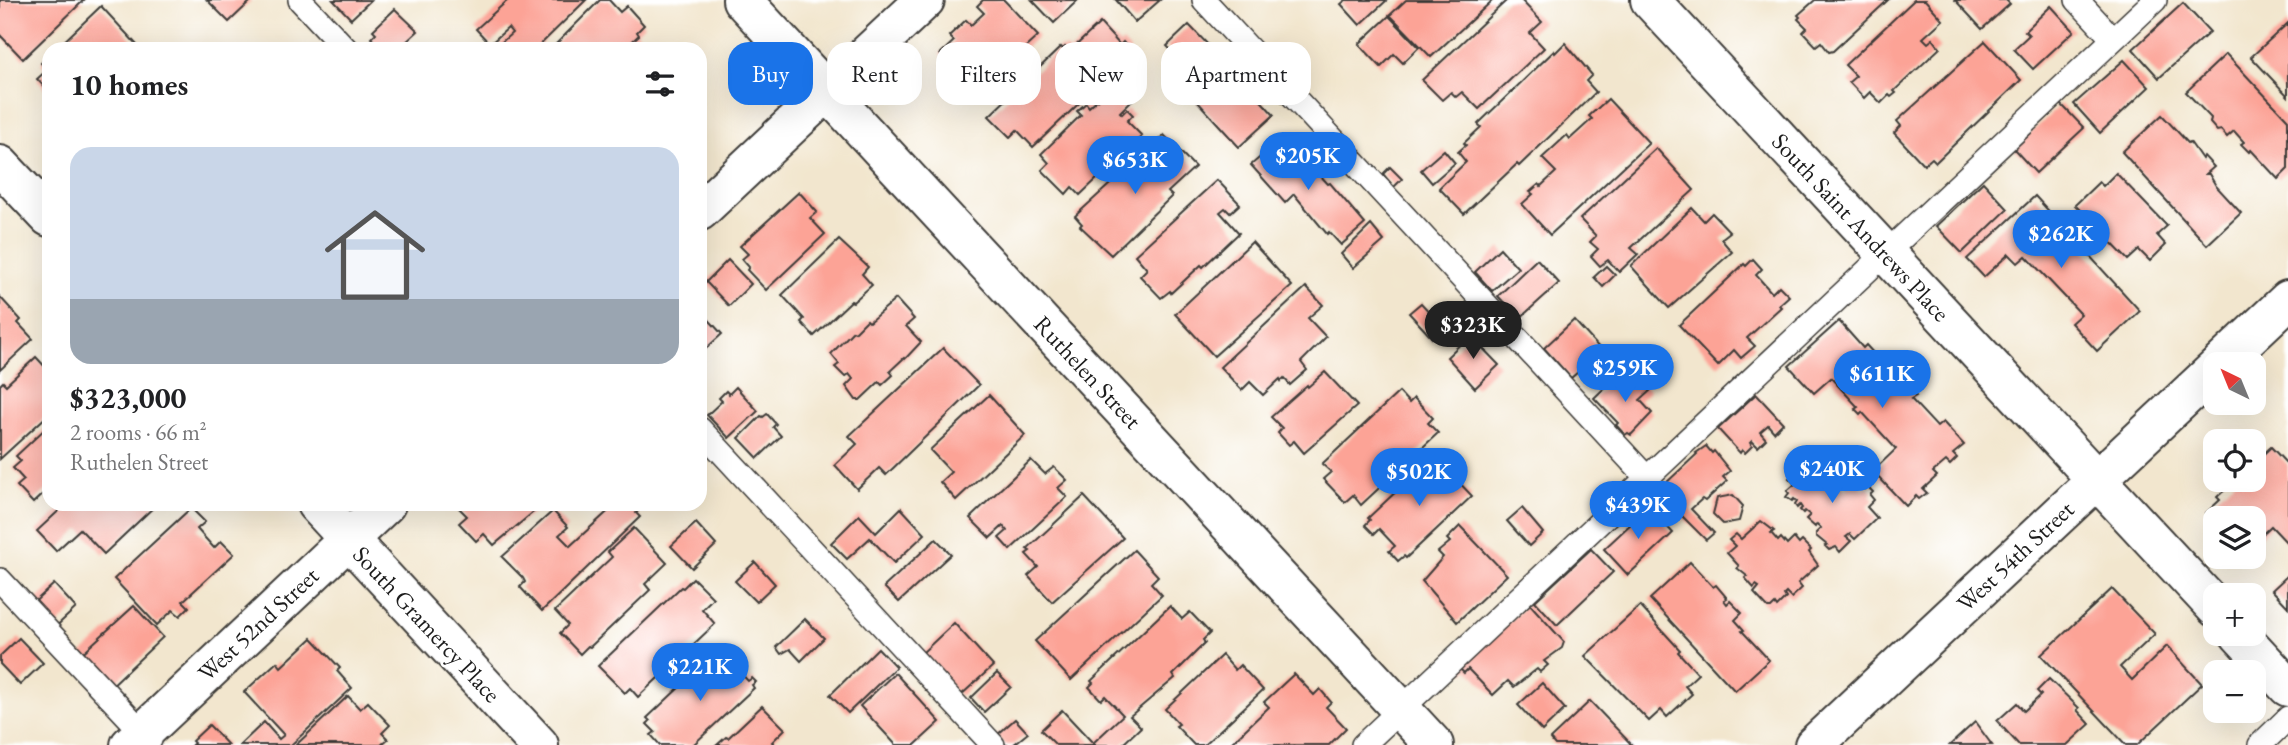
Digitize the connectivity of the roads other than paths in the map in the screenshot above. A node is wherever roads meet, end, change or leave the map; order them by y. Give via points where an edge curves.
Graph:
1 (300, 0) edge
2 (742, 0) edge
3 (925, 0) edge
4 (1204, 0) edge
5 (1650, 0) edge
6 (2077, 0) edge
7 (2155, 0) edge
8 (2113, 39) junction
9 (339, 42) edge
10 (880, 42) edge
11 (827, 90) edge
12 (827, 92) edge
13 (841, 105) edge
14 (0, 164) edge
15 (707, 204) edge
16 (42, 209) edge
17 (1886, 254) junction
18 (2288, 300) edge
19 (2233, 352) edge
20 (2203, 380) edge
21 (707, 437) edge
22 (1647, 478) junction
23 (2096, 480) junction
24 (322, 511) edge
25 (378, 511) edge
26 (348, 539) junction
27 (0, 580) edge
28 (2203, 594) edge
29 (2250, 646) edge
30 (2288, 687) edge
31 (2288, 718) edge
32 (1419, 734) edge
33 (143, 741) edge
34 (539, 745) edge
35 (993, 745) edge
36 (1363, 745) edge
37 (1814, 745) edge
38 (2260, 745) edge

1 - 9 lane
2 - 11 street, Ruthelen Street
3 - 10 street
4 - 22 lane
5 - 17 street, South Saint Andrews Place
6 - 8 lane
7 - 8 lane
8 - 17 lane
12 - 15 street
13 - 32 street, Ruthelen Street
14 - 16 street
17 - 22 lane
17 - 23 street, South Saint Andrews Place
18 - 19 street
20 - 23 street, West 54th Street
21 - 35 lane
22 - 32 lane
23 - 28 street, South Saint Andrews Place
23 - 37 street, West 54th Street
24 - 26 street, South Gramercy Place
25 - 26 street, West 52nd Street
26 - 33 street, West 52nd Street
26 - 34 street, South Gramercy Place
27 - 33 lane
29 - 30 street
31 - 38 lane
32 - 36 lane

